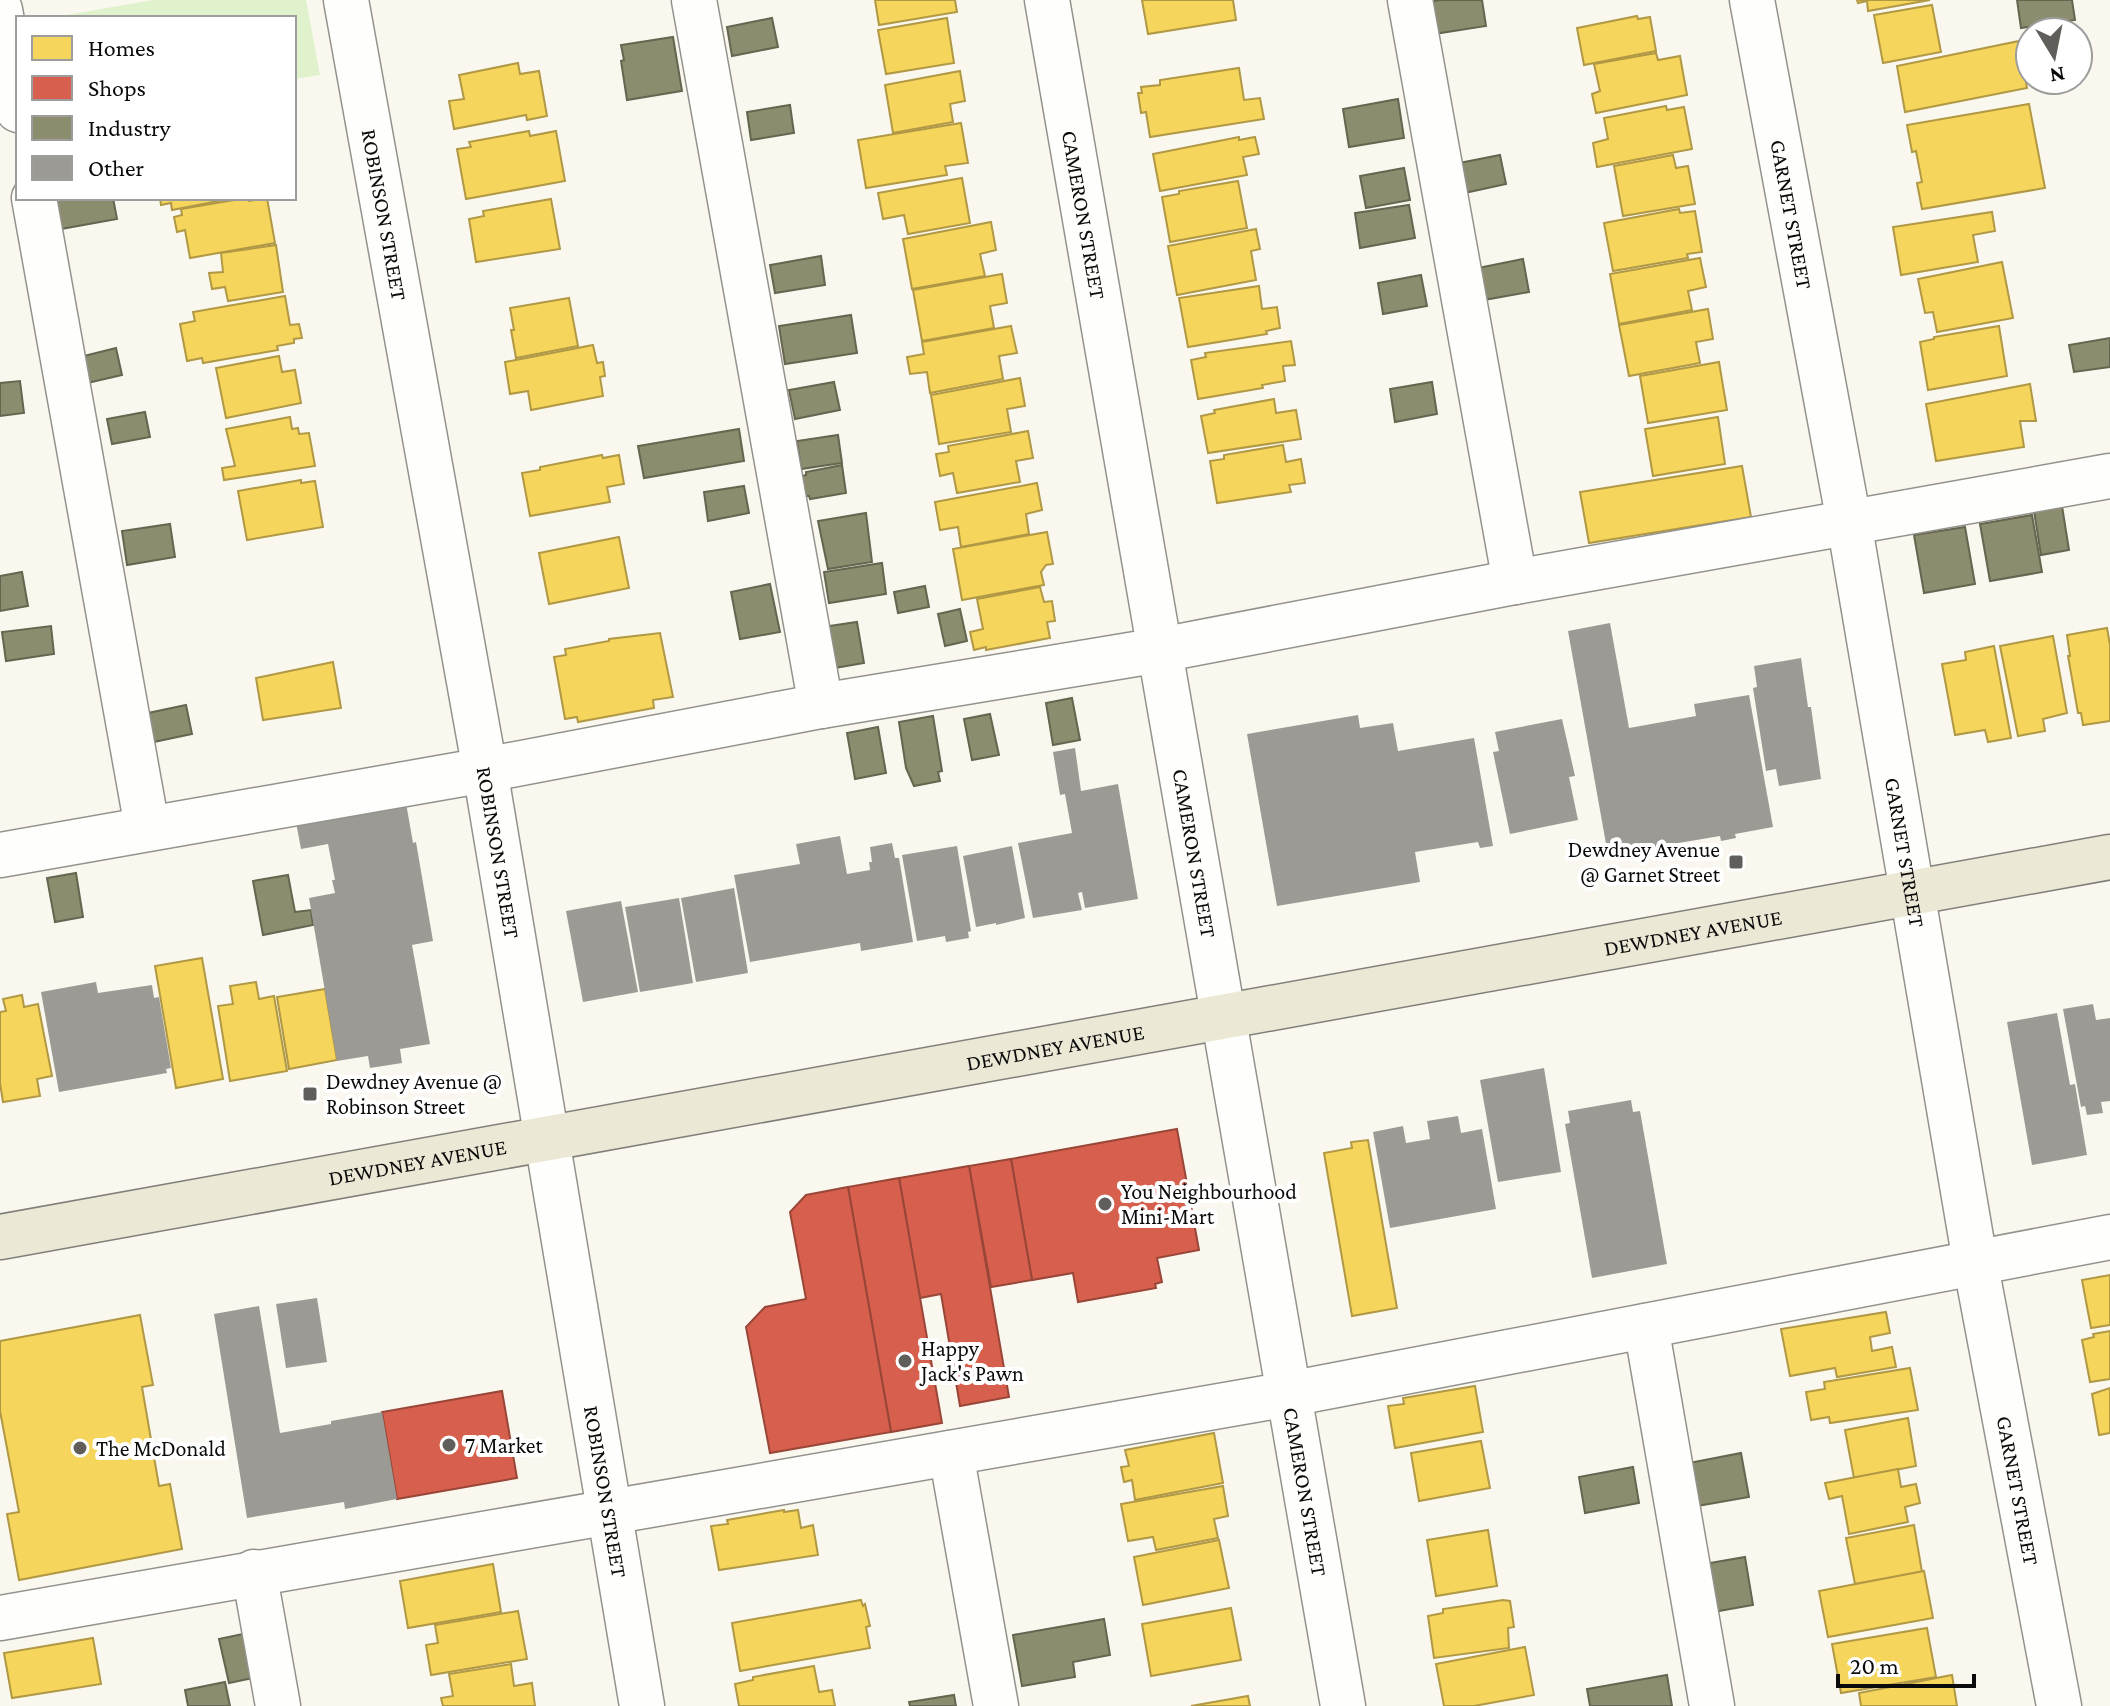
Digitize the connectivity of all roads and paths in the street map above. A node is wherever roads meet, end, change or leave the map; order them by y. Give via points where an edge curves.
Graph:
1 (346, 0) edge
2 (694, 0) edge
3 (1047, 0) edge
4 (1410, 0) edge
5 (1752, 0) edge
6 (0, 10) edge
7 (16, 99) edge
8 (34, 200) edge
9 (2110, 476) edge
10 (1849, 522) junction
11 (1515, 582) junction
12 (1160, 650) junction
13 (821, 706) junction
14 (485, 770) junction
15 (147, 827) junction
16 (0, 855) edge
17 (2110, 857) edge
18 (1913, 892) junction
19 (1224, 1017) junction
20 (547, 1139) junction
21 (0, 1237) edge
22 (2110, 1237) edge
23 (1975, 1261) junction
24 (1646, 1326) junction
25 (1289, 1394) junction
26 (951, 1453) junction
27 (610, 1513) junction
28 (254, 1572) junction
29 (0, 1618) edge
30 (278, 1706) edge
31 (642, 1706) edge
32 (996, 1706) edge
33 (1343, 1706) edge
34 (1712, 1706) edge
35 (2059, 1706) edge

1 - 14 street, ROBINSON STREET
2 - 13 street
3 - 12 street, CAMERON STREET
4 - 11 street
5 - 10 street, GARNET STREET
6 - 7 street
8 - 15 street
9 - 10 street
10 - 11 street
10 - 18 street, GARNET STREET
11 - 12 street
12 - 13 street
12 - 19 street, CAMERON STREET
13 - 14 street
14 - 15 street
14 - 20 street, ROBINSON STREET
15 - 16 street
17 - 18 main road, DEWDNEY AVENUE
18 - 19 main road, DEWDNEY AVENUE
18 - 23 street, GARNET STREET
19 - 20 main road, DEWDNEY AVENUE
19 - 25 street, CAMERON STREET
20 - 21 main road, DEWDNEY AVENUE
20 - 27 street, ROBINSON STREET
22 - 23 street
23 - 24 street
23 - 35 street, GARNET STREET
24 - 25 street
24 - 34 street
25 - 26 street
25 - 33 street, CAMERON STREET
26 - 27 street
26 - 32 street
27 - 28 street
27 - 31 street, ROBINSON STREET
28 - 29 street
28 - 30 street

